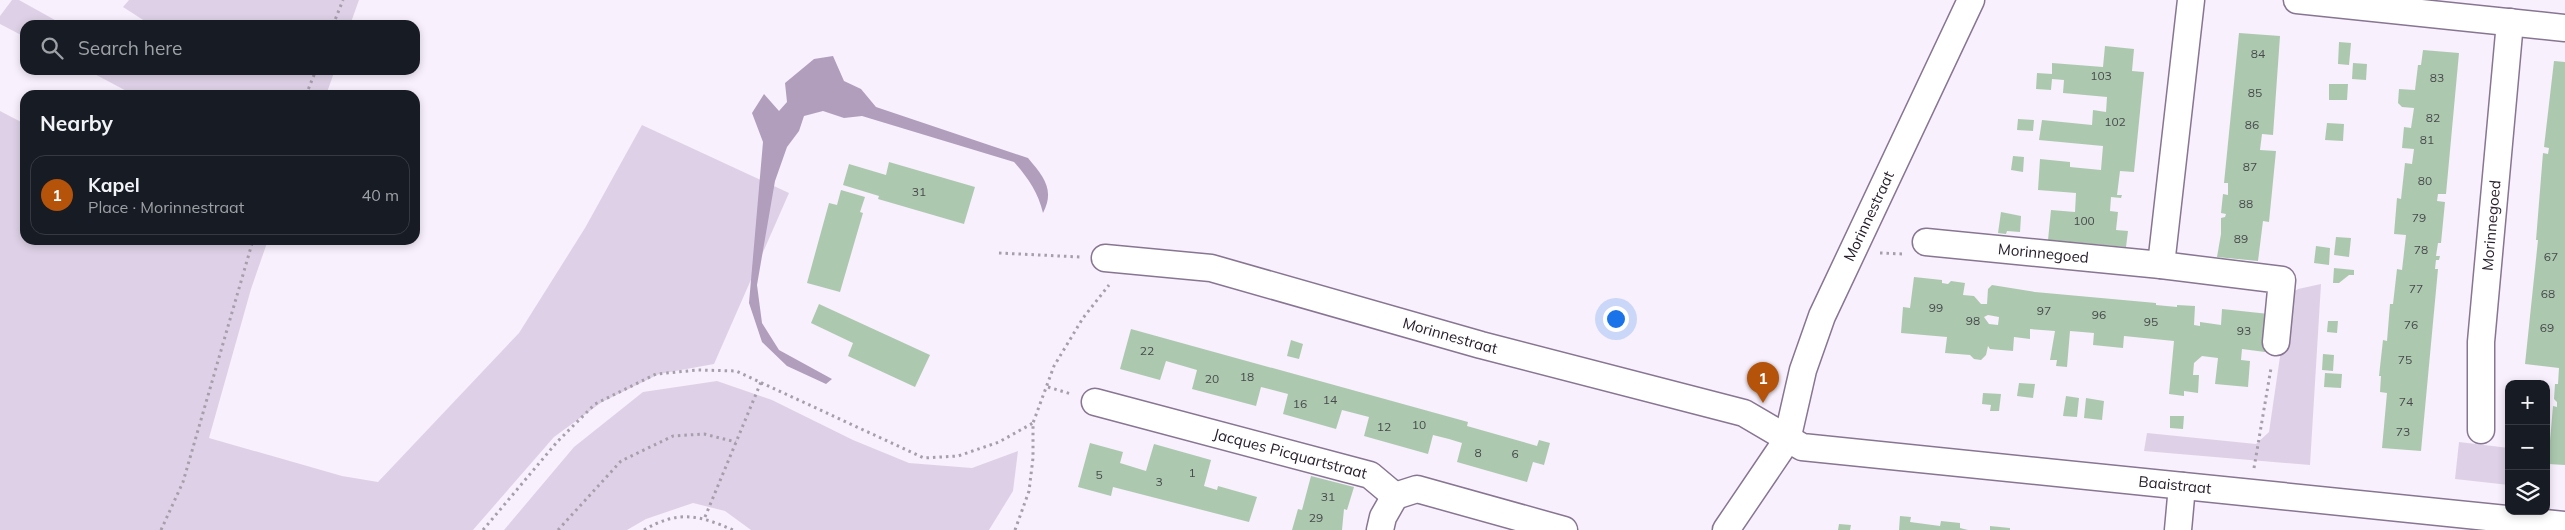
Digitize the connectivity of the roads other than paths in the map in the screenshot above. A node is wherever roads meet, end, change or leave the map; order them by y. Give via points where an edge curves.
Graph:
1 (1971, 0) edge
2 (2191, 0) edge
3 (2297, 0) edge
4 (2346, 3) edge
5 (2510, 22) junction
6 (2565, 28) edge
7 (1926, 242) road end
8 (1116, 259) road end
9 (2161, 265) junction
10 (2276, 342) road end
11 (1095, 402) dead end
12 (2481, 430) dead end
13 (1787, 440) junction
14 (2182, 486) junction
15 (1395, 496) junction
16 (2565, 525) edge
17 (1380, 530) edge
18 (1564, 530) edge
19 (1726, 530) edge
20 (2178, 530) edge

1 - 13 street, Morinnestraat via 1822,316 1803,370
2 - 9 street
3 - 4 street
4 - 5 street
5 - 6 street
5 - 12 street, Morinnegoed via 2481,342
7 - 9 street, Morinnegoed
8 - 13 street, Morinnestraat via 1211,268 1481,345 1744,413
9 - 10 street, Morinnegoed via 2282,280
11 - 15 street, Jacques Picquartstraat via 1370,475
13 - 14 street, Baaistraat via 1802,448
13 - 19 street, Morinnestraat
14 - 16 street, Baaistraat
14 - 20 street
15 - 17 street via 1383,517
15 - 18 street via 1417,489

